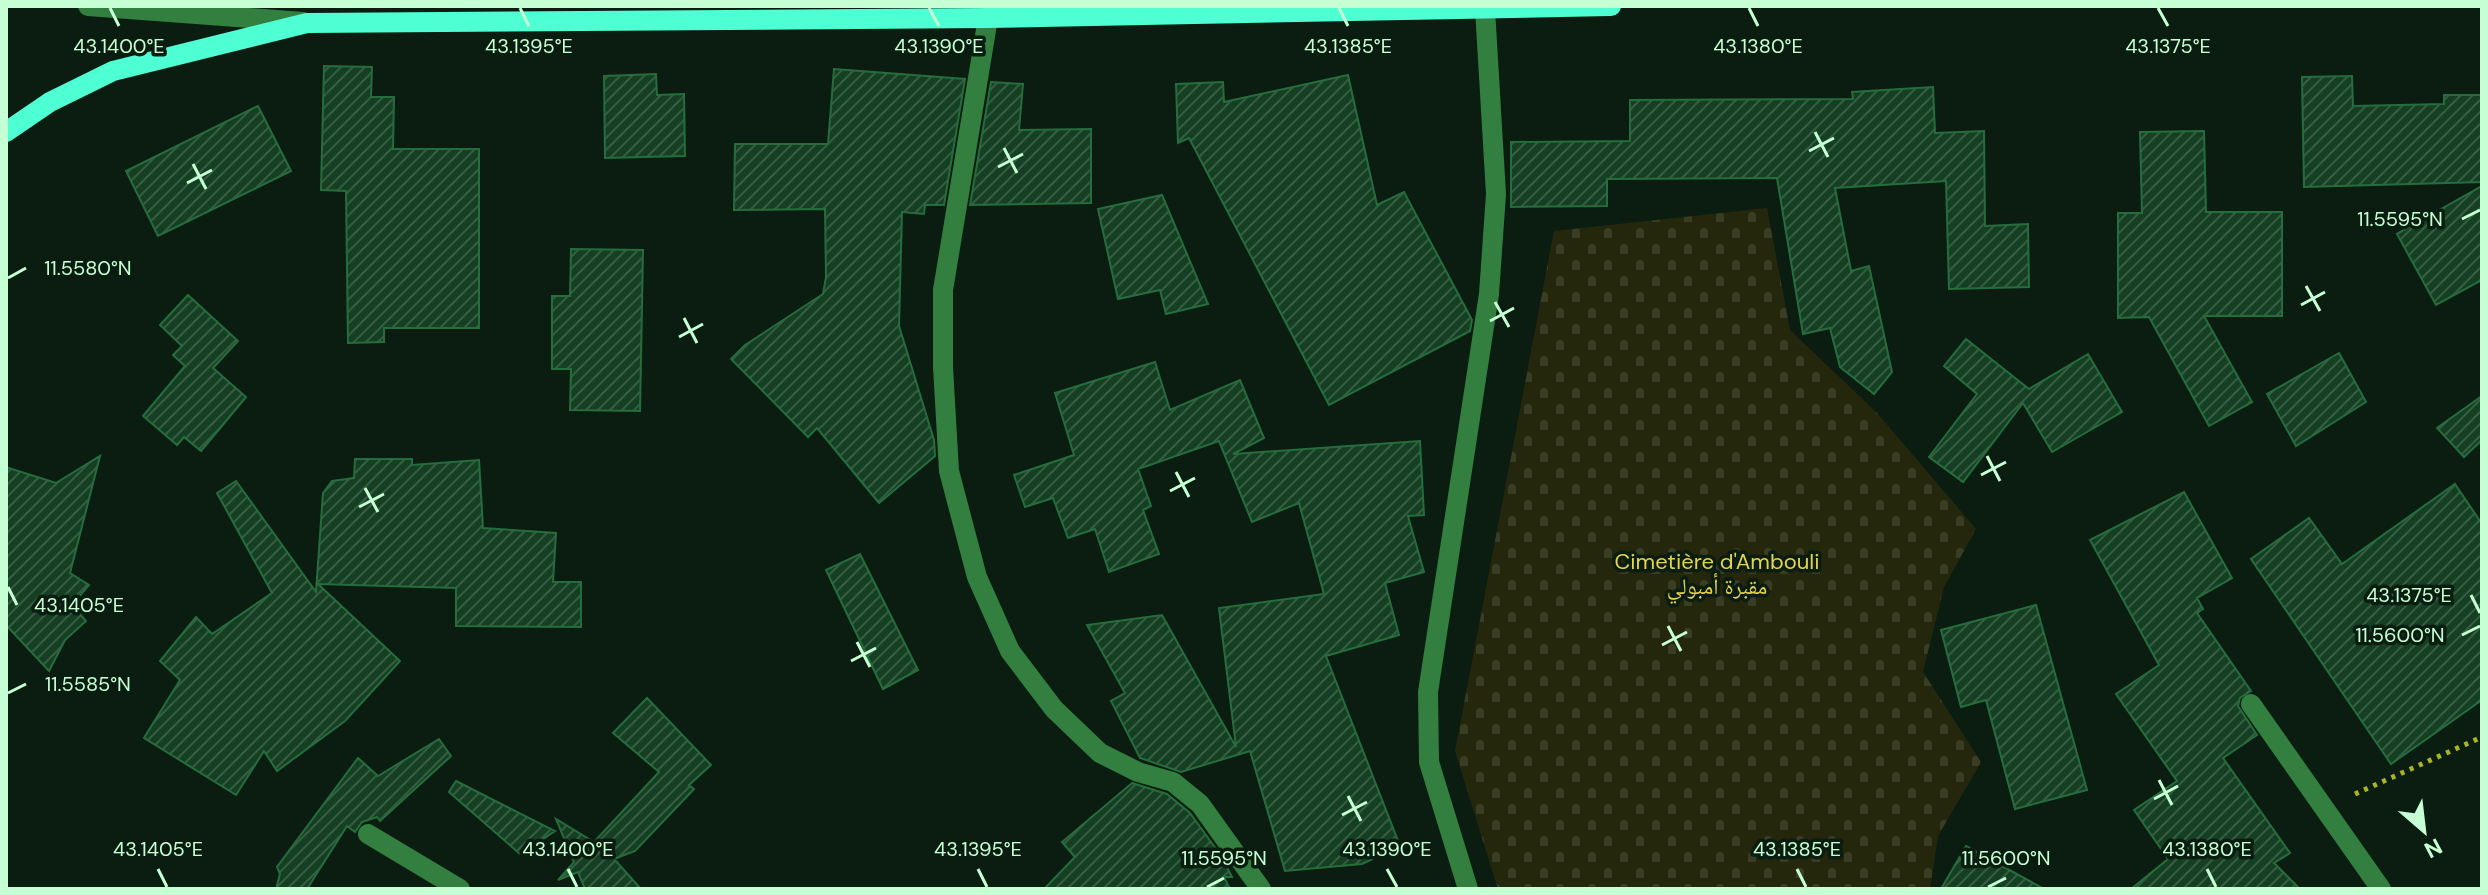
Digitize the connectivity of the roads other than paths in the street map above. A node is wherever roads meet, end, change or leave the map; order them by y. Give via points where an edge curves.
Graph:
1 (88, 6) edge
2 (1611, 6) edge
3 (1485, 9) junction
4 (227, 11) edge
5 (876, 12) edge
6 (988, 18) junction
7 (307, 23) junction
8 (6, 132) edge
9 (2251, 704) dead end
10 (368, 834) dead end
11 (460, 889) edge
12 (1261, 889) edge
13 (1468, 889) edge
14 (2381, 889) edge

1 - 4 street
2 - 3 main road
3 - 6 main road
3 - 13 street via 1496,194 1489,294 1428,692 1429,762
4 - 7 street
5 - 6 main road
5 - 7 main road
6 - 12 street via 943,290 949,471 977,577 1010,651 1054,709 1100,753 1173,782 1200,804
7 - 8 main road via 113,71 50,102
9 - 14 street
10 - 11 street

